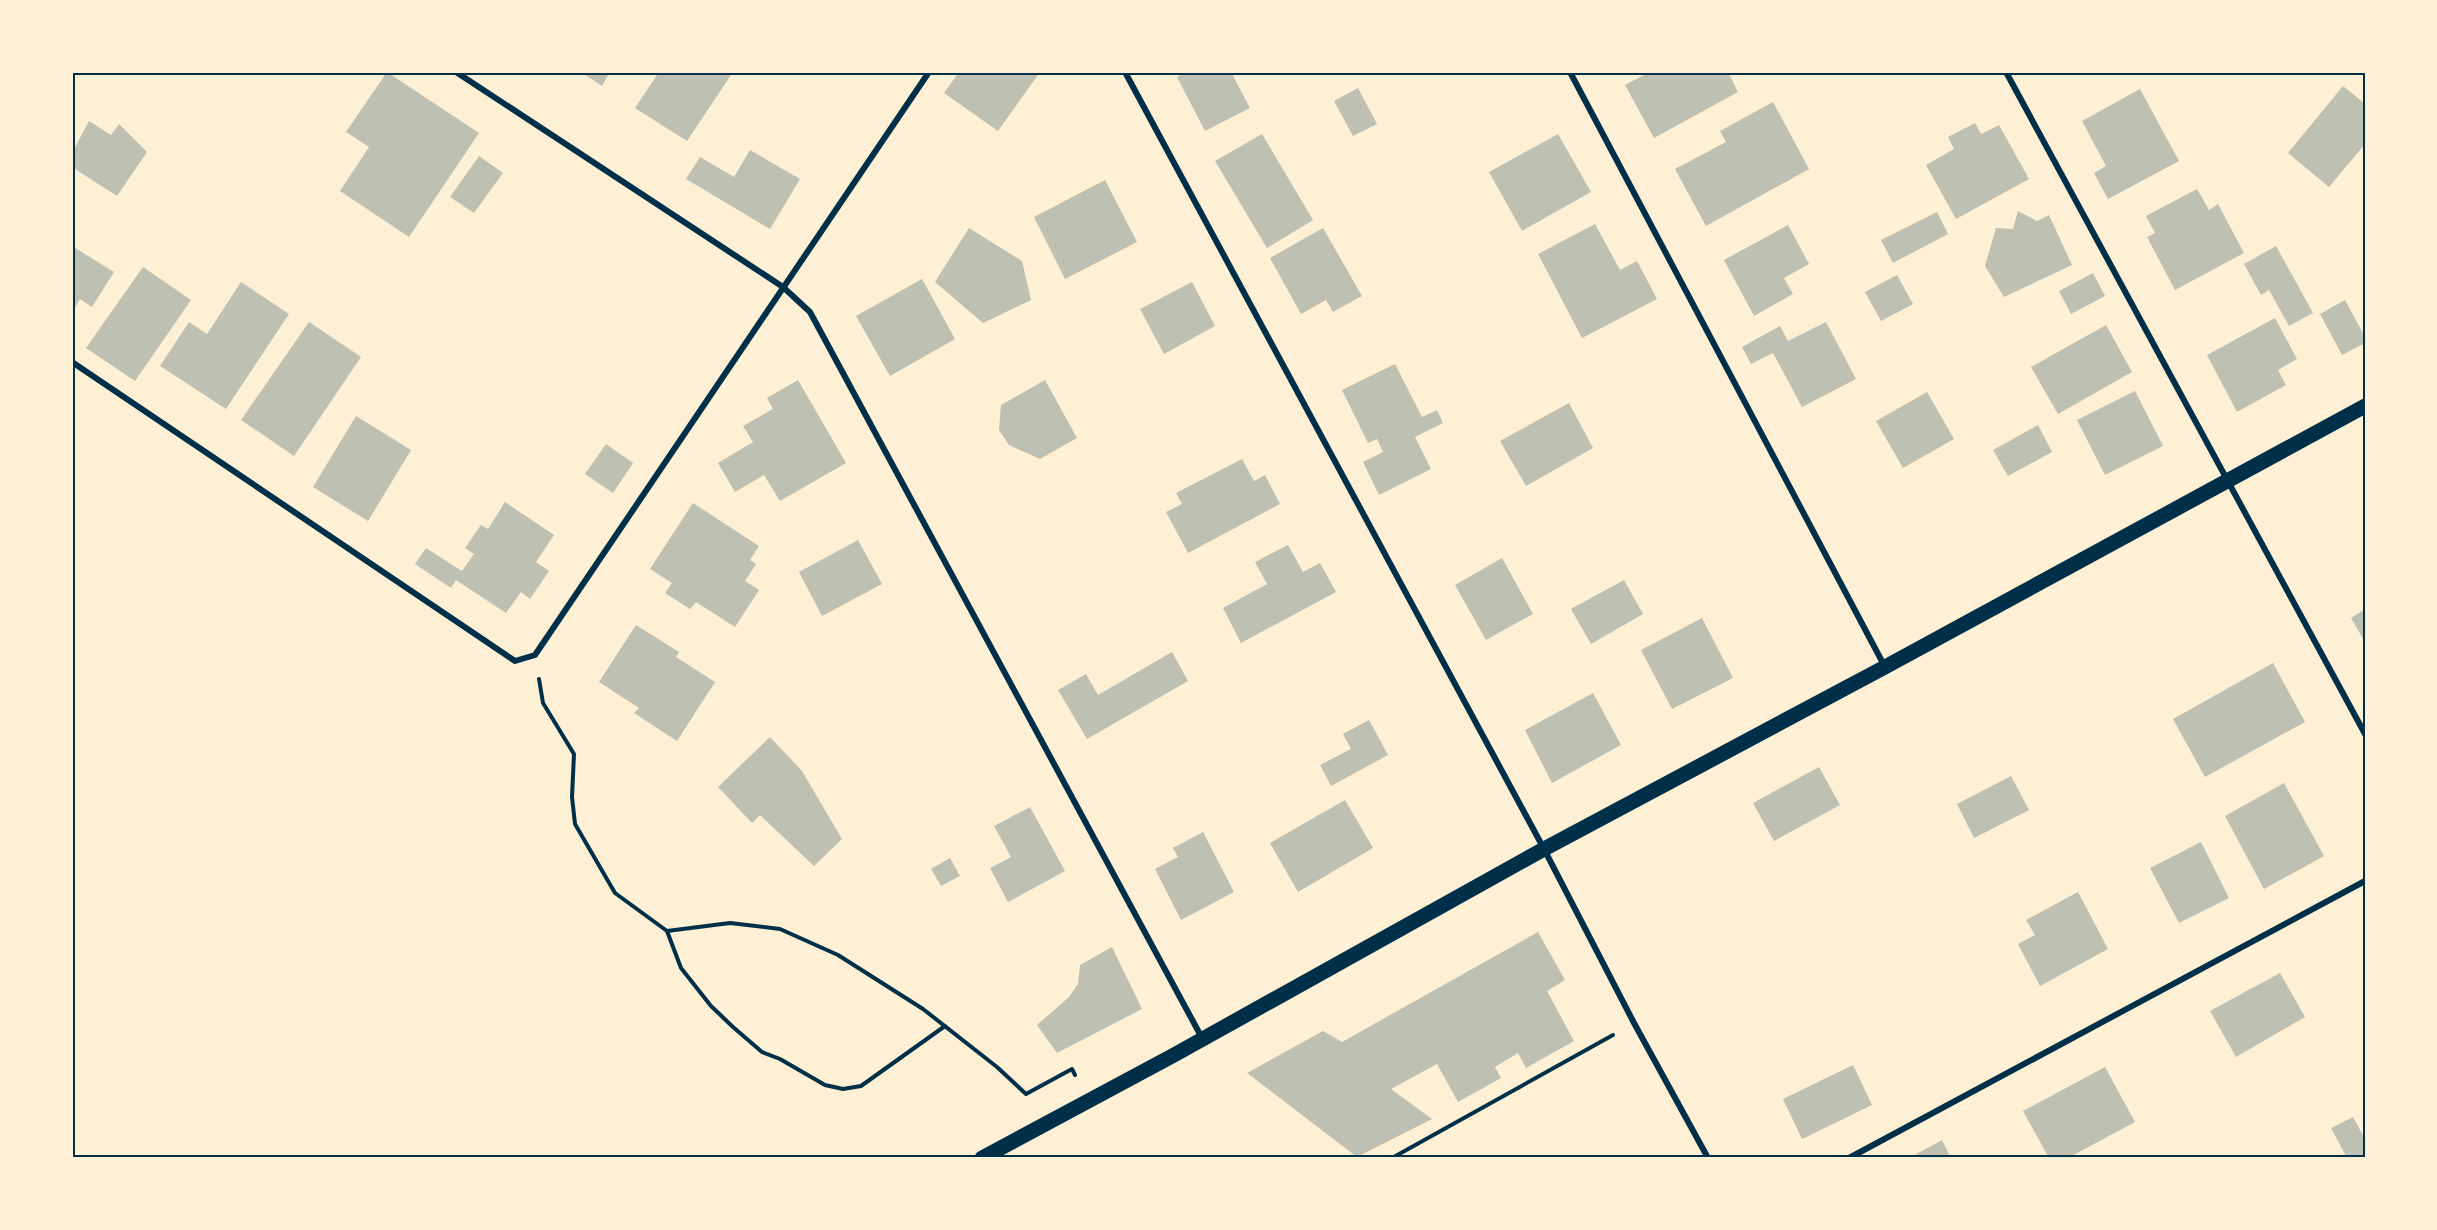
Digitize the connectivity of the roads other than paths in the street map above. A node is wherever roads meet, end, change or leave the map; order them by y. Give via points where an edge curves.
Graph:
1 (456, 72) edge
2 (928, 72) edge
3 (1125, 72) edge
4 (1570, 72) edge
5 (2006, 72) edge
6 (783, 287) junction
7 (72, 362) edge
8 (2365, 406) edge
9 (2229, 481) junction
10 (1885, 668) junction
11 (2365, 734) edge
12 (1544, 849) junction
13 (2365, 881) edge
14 (1203, 1039) junction
15 (982, 1158) edge
16 (1708, 1158) edge
17 (1849, 1158) edge

1 - 6 street
2 - 6 street
3 - 12 street
4 - 10 street
5 - 9 street
6 - 7 street via 535,655 515,661
6 - 14 street via 810,312
8 - 9 main road
9 - 10 main road
9 - 11 street
10 - 12 main road
12 - 14 main road
12 - 16 street
13 - 17 street
14 - 15 main road

